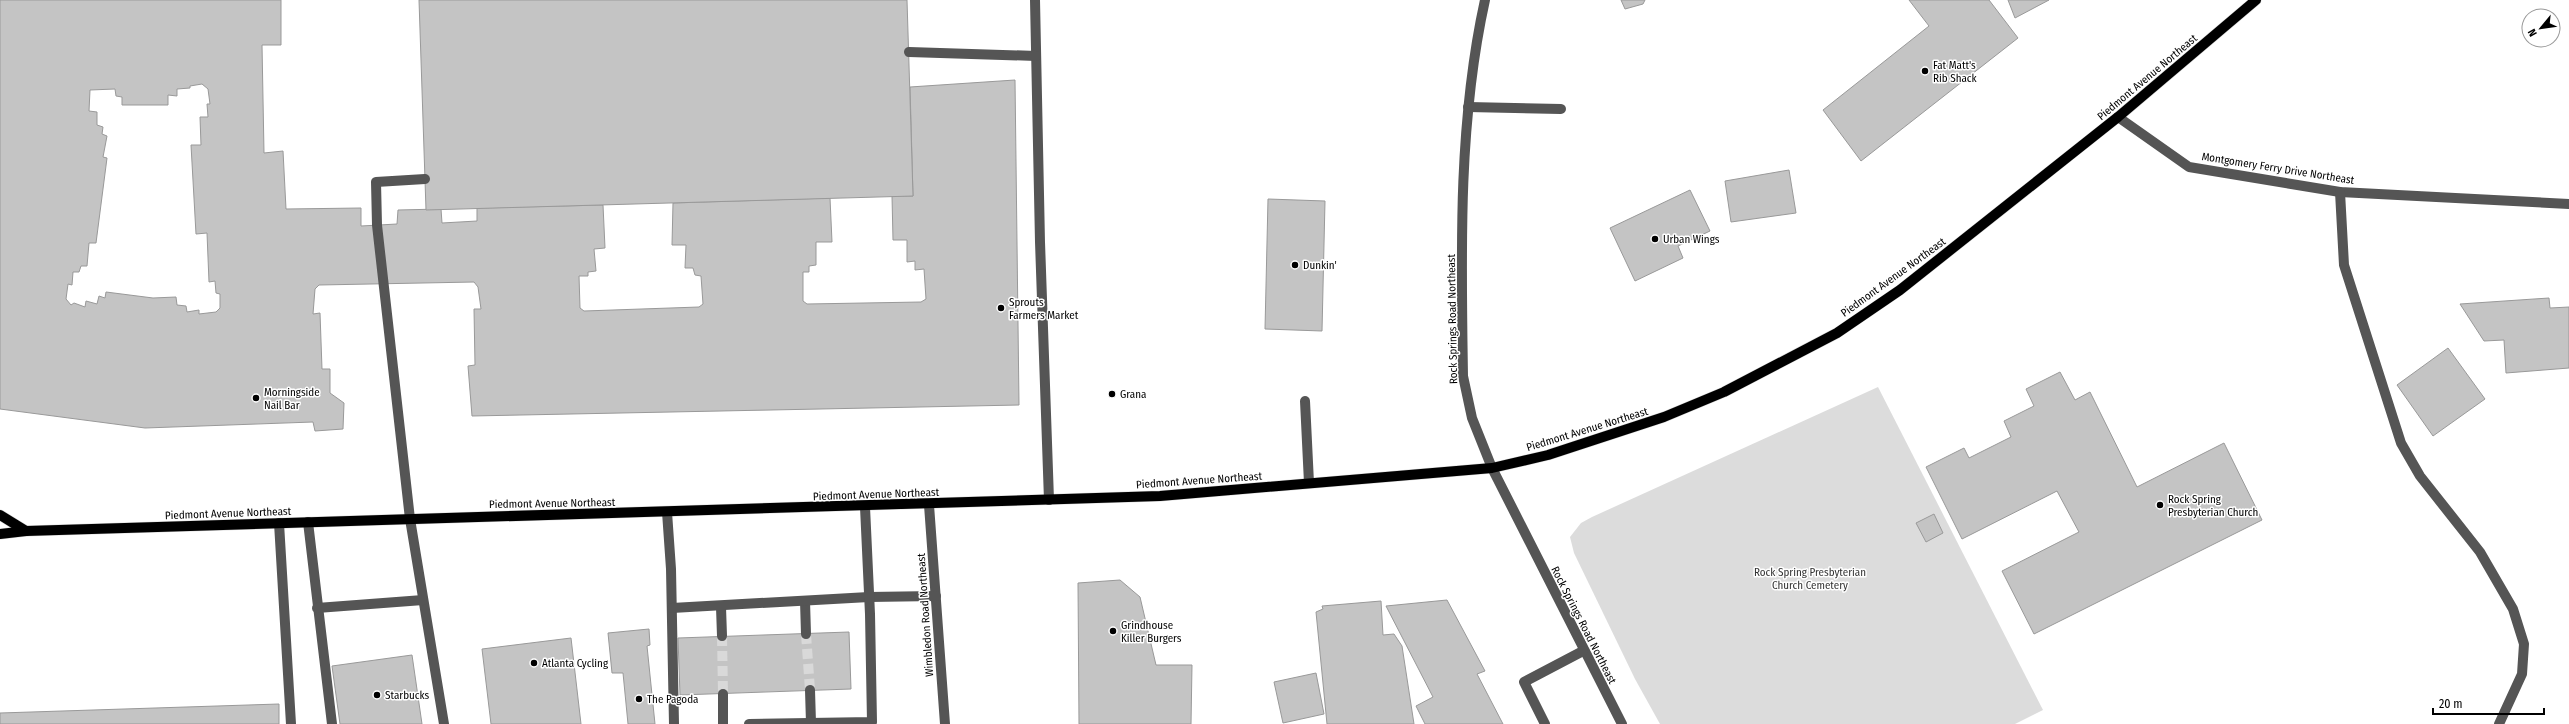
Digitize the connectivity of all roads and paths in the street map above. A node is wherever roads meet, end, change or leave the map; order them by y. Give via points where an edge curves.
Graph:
1 (1035, 0) edge
2 (1485, 0) edge
3 (2256, 0) edge
4 (909, 52) dead end
5 (1036, 56) junction
6 (1468, 107) junction
7 (1561, 109) dead end
8 (2118, 117) junction
9 (425, 180) dead end
10 (2340, 192) junction
11 (2569, 204) edge
12 (1305, 401) dead end
13 (1492, 468) junction
14 (1309, 483) junction
15 (1049, 500) junction
16 (929, 505) junction
17 (864, 506) junction
18 (667, 512) junction
19 (0, 515) edge
20 (410, 519) junction
21 (308, 522) junction
22 (279, 523) junction
23 (26, 531) junction
24 (0, 534) edge
25 (936, 596) junction
26 (869, 597) junction
27 (423, 600) junction
28 (805, 601) junction
29 (721, 606) junction
30 (317, 608) junction
31 (672, 608) junction
32 (806, 634) tunnel mouth
33 (722, 636) tunnel mouth
34 (1583, 651) junction
35 (810, 690) tunnel mouth
36 (723, 694) tunnel mouth
37 (811, 722) junction
38 (291, 724) edge
39 (332, 724) edge
40 (444, 724) edge
41 (674, 724) edge
42 (723, 724) edge
43 (749, 724) edge
44 (945, 724) edge
45 (1545, 724) edge
46 (1622, 724) edge
47 (2499, 724) edge

1 - 5 street
2 - 6 street, Rock Springs Road Northeast via 1477,35
3 - 8 main road, Piedmont Avenue Northeast
4 - 5 street
5 - 15 street
6 - 7 street
6 - 13 street, Rock Springs Road Northeast via 1463,224 1464,376 1472,418
8 - 10 street, Montgomery Ferry Drive Northeast via 2190,167
8 - 13 main road, Piedmont Avenue Northeast via 1900,290 1837,333 1724,392 1664,417 1548,455
9 - 20 street via 376,182 377,225
10 - 11 street, Montgomery Ferry Drive Northeast
10 - 47 street via 2344,265 2401,443 2420,476 2480,552 2513,609 2524,644 2522,674
12 - 14 street
13 - 14 main road, Piedmont Avenue Northeast
13 - 34 street, Rock Springs Road Northeast
14 - 15 main road, Piedmont Avenue Northeast via 1160,496
15 - 16 main road, Piedmont Avenue Northeast
16 - 17 main road, Piedmont Avenue Northeast
16 - 25 street, Wimbledon Road Northeast
17 - 18 main road, Piedmont Avenue Northeast
17 - 26 street
18 - 20 main road, Piedmont Avenue Northeast
18 - 31 street
19 - 23 main road
20 - 21 main road, Piedmont Avenue Northeast
20 - 27 street
21 - 22 main road, Piedmont Avenue Northeast
21 - 30 street
22 - 23 main road, Piedmont Avenue Northeast
22 - 38 street
23 - 24 main road, Piedmont Avenue Northeast
25 - 26 street
25 - 44 street, Wimbledon Road Northeast
26 - 28 street
26 - 37 street via 872,722
27 - 30 street
27 - 40 street
28 - 29 street
28 - 32 street
29 - 31 street
29 - 33 street
30 - 39 street
31 - 41 street
34 - 45 street via 1524,682
34 - 46 street, Rock Springs Road Northeast
35 - 37 street
36 - 42 street
37 - 43 street

